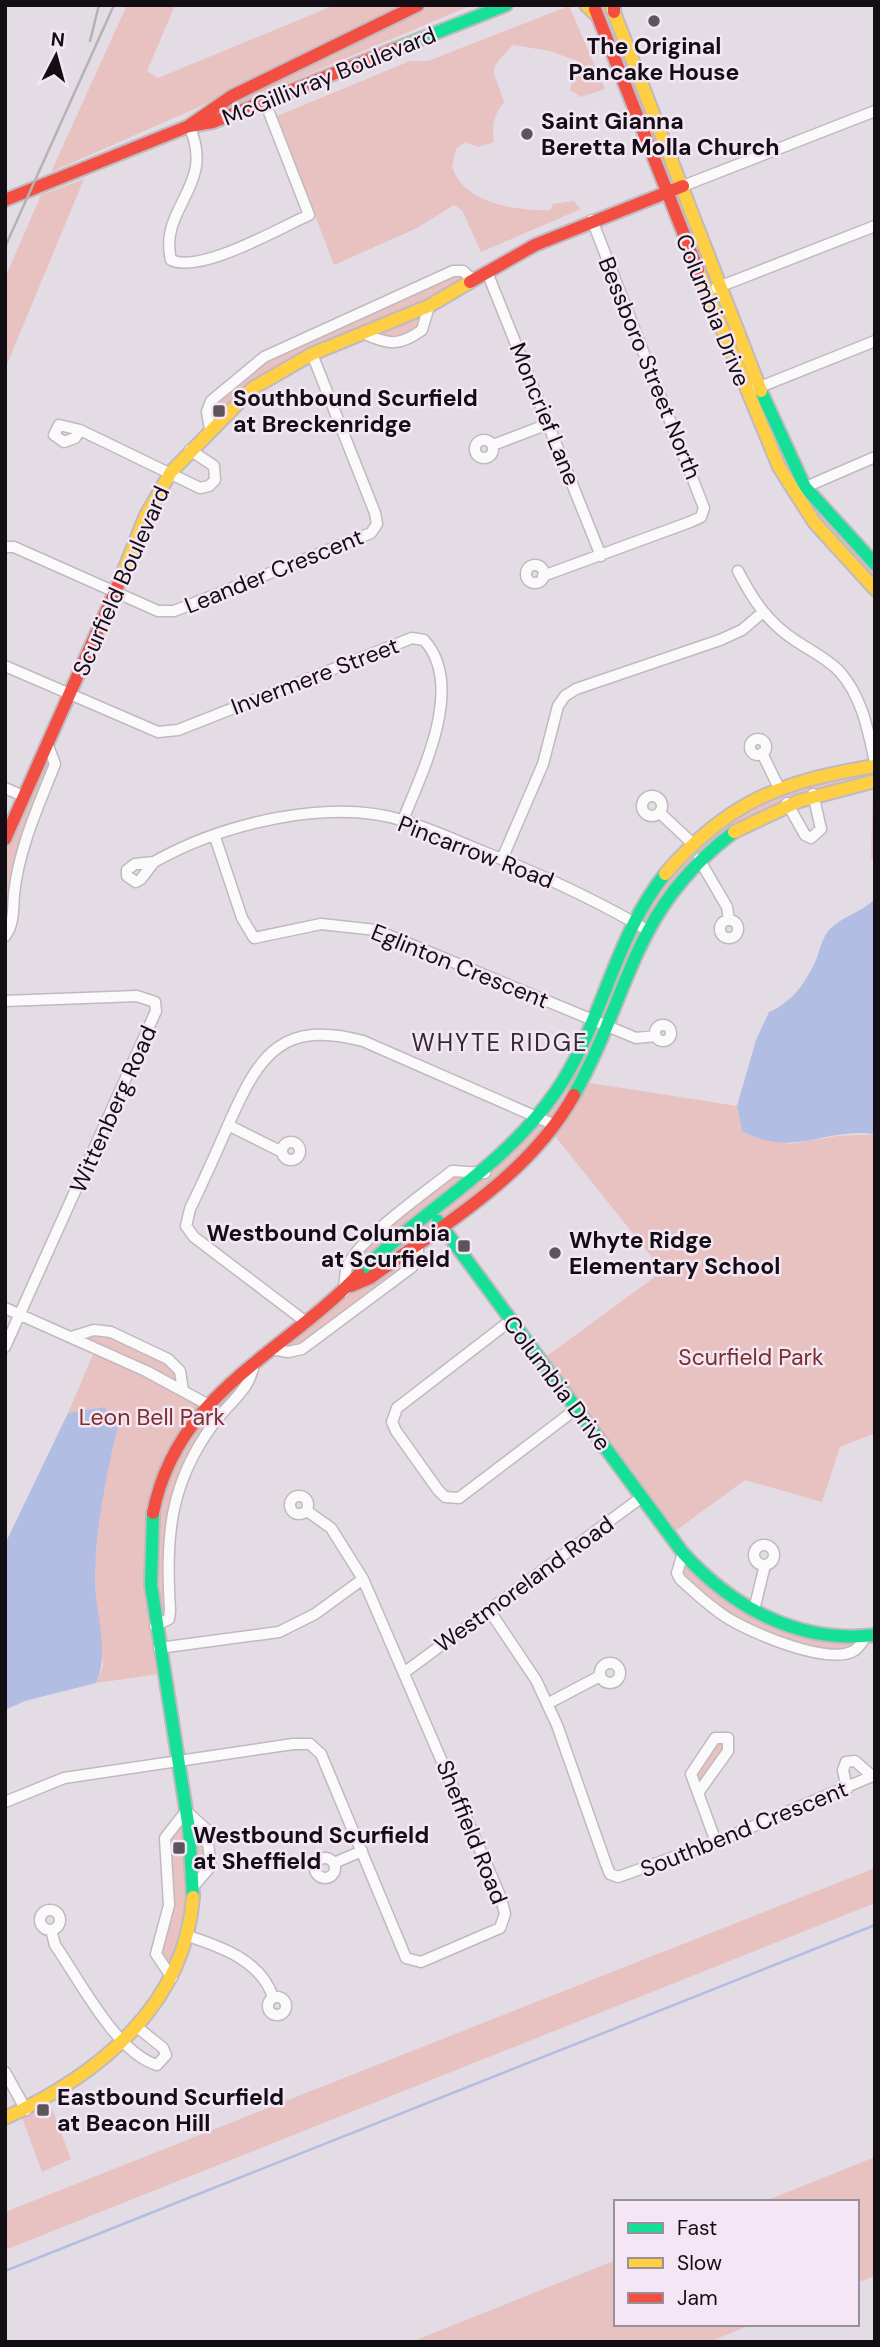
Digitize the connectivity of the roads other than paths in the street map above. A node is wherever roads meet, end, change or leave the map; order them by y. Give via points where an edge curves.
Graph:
1 (418, 5) edge
2 (506, 5) edge
3 (586, 5) edge
4 (613, 8) edge
5 (595, 11) edge
6 (265, 102) junction
7 (875, 111) edge
8 (189, 126) junction
9 (683, 186) junction
10 (666, 192) junction
11 (5, 200) edge
12 (592, 220) junction
13 (875, 226) edge
14 (487, 272) junction
15 (473, 280) junction
16 (722, 286) junction
17 (706, 292) junction
18 (429, 306) junction
19 (365, 334) junction
20 (875, 341) edge
21 (312, 354) junction
22 (760, 387) junction
23 (746, 392) junction
24 (548, 424) junction
25 (210, 429) junction
26 (80, 430) dead end
27 (493, 445) dead end
28 (190, 450) junction
29 (875, 457) edge
30 (171, 472) junction
31 (805, 486) junction
32 (793, 496) junction
33 (5, 547) edge
34 (601, 556) junction
35 (875, 564) edge
36 (738, 571) dead end
37 (543, 576) dead end
38 (875, 589) edge
39 (115, 594) junction
40 (762, 613) junction
41 (5, 666) edge
42 (69, 695) junction
43 (47, 743) junction
44 (762, 753) dead end
45 (875, 764) edge
46 (875, 781) edge
47 (778, 786) junction
48 (5, 788) edge
49 (813, 794) junction
50 (23, 796) junction
51 (787, 803) junction
52 (660, 813) dead end
53 (403, 820) junction
54 (215, 837) junction
55 (5, 839) edge
56 (692, 843) junction
57 (502, 859) junction
58 (699, 859) junction
59 (154, 862) dead end
60 (729, 919) dead end
61 (633, 922) junction
62 (647, 930) junction
63 (5, 936) edge
64 (5, 1001) edge
65 (591, 1019) junction
66 (606, 1026) junction
67 (656, 1036) dead end
68 (539, 1116) junction
69 (228, 1125) junction
70 (555, 1125) junction
71 (282, 1152) dead end
72 (486, 1173) junction
73 (432, 1213) junction
74 (442, 1226) junction
75 (418, 1242) junction
76 (348, 1289) junction
77 (5, 1308) edge
78 (20, 1315) junction
79 (510, 1321) junction
80 (306, 1322) junction
81 (72, 1337) junction
82 (5, 1347) edge
83 (271, 1349) junction
84 (254, 1362) junction
85 (183, 1391) junction
86 (205, 1403) junction
87 (576, 1409) junction
88 (642, 1497) junction
89 (307, 1511) dead end
90 (683, 1552) junction
91 (765, 1565) dead end
92 (363, 1579) junction
93 (489, 1610) junction
94 (754, 1610) junction
95 (155, 1626) junction
96 (870, 1636) edge
97 (159, 1648) junction
98 (405, 1672) junction
99 (600, 1676) dead end
100 (547, 1704) junction
101 (177, 1762) junction
102 (874, 1776) edge
103 (847, 1789) junction
104 (698, 1793) junction
105 (5, 1802) edge
106 (186, 1811) junction
107 (716, 1842) junction
108 (362, 1852) junction
109 (334, 1863) dead end
110 (193, 1887) junction
111 (51, 1930) dead end
112 (188, 1936) junction
113 (172, 1978) junction
114 (273, 1997) dead end
115 (137, 2027) junction
116 (124, 2043) junction
117 (5, 2072) edge
118 (26, 2109) junction
119 (5, 2118) edge

1 - 8 street, McGillivray Boulevard via 232,96
2 - 6 street, McGillivray Boulevard
3 - 5 street
4 - 9 street, Columbia Drive
5 - 10 street, Columbia Drive
6 - 8 street, McGillivray Boulevard
6 - 8 street via 309,215 208,259 179,263 171,260 167,246 197,168 197,144
7 - 9 street
8 - 11 street, McGillivray Boulevard
9 - 10 street, Scurfield Boulevard
9 - 16 street, Columbia Drive
10 - 12 street, Scurfield Boulevard
10 - 17 street, Columbia Drive
12 - 14 street, Scurfield Boulevard via 535,244
12 - 34 street, Bessboro Street North via 704,508 701,517
13 - 16 street
14 - 15 street, Scurfield Boulevard
14 - 24 street, Moncrief Lane
15 - 18 street, Scurfield Boulevard
15 - 25 street via 463,271 453,271 264,357 211,401 207,412
16 - 17 street
16 - 22 street, Columbia Drive
17 - 23 street, Columbia Drive
18 - 19 street, Scurfield Boulevard
18 - 19 street via 422,330 399,344 389,345
19 - 21 street, Scurfield Boulevard
20 - 22 street
21 - 25 street, Scurfield Boulevard via 253,388
21 - 39 street, Leander Crescent via 375,513 377,524 371,533 174,611 158,611
22 - 23 street
22 - 31 street, Columbia Drive
23 - 32 street, Columbia Drive
24 - 27 street
24 - 34 street, Moncrief Lane
25 - 28 street, Scurfield Boulevard
26 - 30 street
28 - 30 street, Scurfield Boulevard
28 - 30 street via 214,466 213,484 200,488
29 - 31 street
30 - 39 street, Scurfield Boulevard via 146,514
31 - 32 street
31 - 35 street, Columbia Drive
32 - 38 street, Columbia Drive via 835,549
33 - 39 street via 21,550
34 - 37 street
36 - 40 street
39 - 42 street, Scurfield Boulevard
40 - 45 street via 831,663 848,682 863,715
40 - 57 street via 720,640 565,696 558,706 543,764
41 - 42 street
42 - 43 street, Scurfield Boulevard
42 - 53 street, Invermere Street via 158,732 178,730 401,642 424,639 437,668 440,711 436,737
43 - 50 street, Scurfield Boulevard
43 - 63 street via 55,764 26,836 11,929
44 - 47 street
45 - 47 street
46 - 49 street
47 - 56 street
48 - 50 street
49 - 51 street
49 - 51 street via 821,829 811,838
50 - 55 street, Scurfield Boulevard
51 - 58 street via 743,825
52 - 56 street
53 - 54 street, Pincarrow Road via 309,813 263,820
53 - 57 street, Pincarrow Road
54 - 59 street, Pincarrow Road
54 - 65 street, Eglinton Crescent via 242,918 254,938 321,924 376,930
56 - 61 street via 658,880
57 - 61 street, Pincarrow Road via 586,895
58 - 60 street via 727,907
58 - 62 street via 670,892
61 - 62 street, Pincarrow Road
61 - 65 street
62 - 66 street
64 - 78 street, Wittenberg Road via 137,996 155,1002 156,1011
65 - 66 street, Eglinton Crescent
65 - 68 street via 570,1070
66 - 67 street, Eglinton Crescent via 636,1038
66 - 70 street via 577,1093
68 - 69 street via 334,1033 304,1036 261,1061
68 - 70 street
68 - 72 street
69 - 71 street
69 - 80 street via 186,1226 194,1237
70 - 74 street via 495,1185
72 - 73 street
72 - 76 street via 452,1171 357,1250 346,1267
73 - 74 street, Columbia Drive
73 - 76 street via 362,1269
74 - 75 street
74 - 79 street, Columbia Drive
75 - 76 street
75 - 83 street via 412,1267 302,1349
76 - 80 street
77 - 78 street
78 - 81 street
78 - 82 street
79 - 87 street, Columbia Drive
79 - 87 street via 397,1408 393,1416 396,1431 438,1490 445,1497 459,1498
80 - 83 street
81 - 85 street
81 - 85 street via 94,1330 111,1332 168,1359 180,1371
83 - 84 street
84 - 86 street
84 - 95 street via 252,1378 214,1423 187,1468 166,1558 169,1619
85 - 86 street
86 - 95 street via 181,1438 152,1514 148,1556
87 - 88 street, Columbia Drive
88 - 90 street, Columbia Drive
88 - 93 street, Westmoreland Road
89 - 92 street, Sheffield Road via 331,1528
90 - 94 street, Columbia Drive via 711,1583
90 - 96 street, Columbia Drive via 677,1573 680,1579 729,1619 764,1637 797,1648 846,1654
91 - 94 street
92 - 97 street via 315,1614 279,1632
92 - 98 street, Sheffield Road
93 - 98 street, Westmoreland Road
93 - 100 street, Southbend Crescent
94 - 96 street, Columbia Drive via 799,1629
95 - 97 street
97 - 101 street
98 - 108 street, Sheffield Road via 500,1898 505,1921 494,1932 421,1962 410,1960 401,1950
99 - 100 street
100 - 107 street, Southbend Crescent via 610,1874 626,1877
101 - 105 street, Sheffield Road via 64,1778
101 - 106 street
101 - 108 street, Sheffield Road via 310,1745 321,1754
102 - 103 street, Southbend Crescent
102 - 103 street via 855,1761 846,1762
103 - 107 street, Southbend Crescent
104 - 104 street via 728,1751 728,1738 715,1738 691,1774
104 - 107 street
106 - 110 street
106 - 110 street via 206,1829 211,1866
106 - 113 street via 165,1838 169,1905 156,1954
108 - 109 street
110 - 112 street
111 - 116 street via 55,1945
112 - 113 street
112 - 114 street via 246,1962 268,1981
113 - 115 street
115 - 116 street
115 - 116 street via 163,2048 164,2060 157,2066 149,2063
116 - 118 street
117 - 118 street
118 - 119 street

